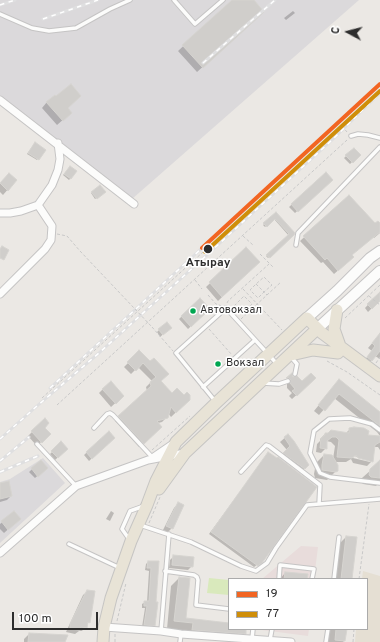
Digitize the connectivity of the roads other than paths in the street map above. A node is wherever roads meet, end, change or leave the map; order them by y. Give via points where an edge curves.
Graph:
1 (130, 0) edge
2 (174, 0) edge
3 (223, 0) edge
4 (0, 14) edge
5 (0, 100) edge
6 (351, 136) road end
7 (380, 138) edge
8 (58, 144) junction
9 (380, 147) edge
10 (134, 204) dead end
11 (38, 205) junction
12 (0, 213) edge
13 (296, 245) dead end
14 (380, 251) edge
15 (370, 258) junction
16 (380, 269) edge
17 (0, 294) edge
18 (337, 310) junction
19 (304, 321) junction
20 (315, 331) junction
21 (255, 340) junction
22 (339, 350) junction
23 (268, 354) junction
24 (290, 355) junction
25 (278, 366) junction
26 (296, 374) dead end
27 (380, 376) edge
28 (288, 381) dead end
29 (259, 383) junction
30 (380, 385) edge
31 (203, 388) junction
32 (216, 403) junction
33 (94, 428) dead end
34 (380, 430) edge
35 (176, 442) junction
36 (37, 444) dead end
37 (185, 453) junction
38 (169, 456) junction
39 (150, 457) junction
40 (241, 472) dead end
41 (161, 473) junction
42 (380, 483) edge
43 (76, 486) junction
44 (380, 499) edge
45 (319, 504) junction
46 (147, 506) junction
47 (143, 526) junction
48 (169, 534) junction
49 (339, 537) dead end
50 (131, 541) junction
51 (69, 544) dead end
52 (1, 549) edge
53 (165, 571) junction
54 (124, 573) junction
55 (279, 578) edge
56 (312, 578) edge
57 (334, 578) edge
58 (228, 609) edge
59 (110, 627) junction
60 (253, 630) edge
61 (272, 630) edge
62 (328, 630) edge
63 (161, 631) junction
64 (181, 634) junction
65 (252, 640) junction
66 (270, 640) junction
67 (103, 642) edge
68 (180, 642) edge
69 (291, 642) edge
70 (326, 642) edge

1 - 4 lane via 76,28 49,31 32,28
2 - 3 lane via 195,24
5 - 8 street
6 - 7 lane via 358,134
8 - 10 street
8 - 11 street via 58,170 52,185
9 - 13 lane via 298,233
11 - 12 street via 21,211
11 - 17 street via 52,226 51,240
14 - 15 main road
15 - 16 main road via 378,259
15 - 19 main road
16 - 18 main road
18 - 20 main road
18 - 22 main road via 334,329
19 - 20 main road
19 - 23 main road
20 - 22 main road
20 - 24 main road
21 - 23 lane
21 - 31 lane
21 - 31 lane via 226,308 176,353
22 - 24 main road via 313,350
22 - 27 main road
22 - 30 main road
23 - 25 lane
23 - 32 main road
24 - 25 main road
24 - 26 lane via 297,364
25 - 29 main road
28 - 29 lane via 278,384
29 - 37 main road
31 - 32 lane
32 - 35 main road
33 - 39 lane via 110,413
34 - 42 lane via 372,424 350,418 328,419 314,432 310,452 320,473 330,477
35 - 38 main road
35 - 39 street
36 - 43 lane
37 - 38 street
37 - 46 main road
38 - 39 street
38 - 41 main road
39 - 41 street
39 - 43 street
40 - 45 lane via 266,445 269,446 320,485
41 - 46 main road
43 - 52 street
44 - 45 lane
45 - 48 lane via 307,506 267,563 256,571
46 - 47 main road
46 - 50 lane via 130,511 122,528
47 - 48 lane
47 - 50 main road
48 - 53 lane
49 - 57 lane
50 - 54 main road
51 - 54 lane
53 - 58 lane via 197,577 196,605
53 - 63 lane
54 - 59 main road via 111,598
55 - 56 lane via 280,565 314,569
59 - 63 street
59 - 67 main road
60 - 65 lane
61 - 66 lane
62 - 70 lane
63 - 64 street
64 - 65 street
64 - 68 lane
65 - 66 street
66 - 69 street

